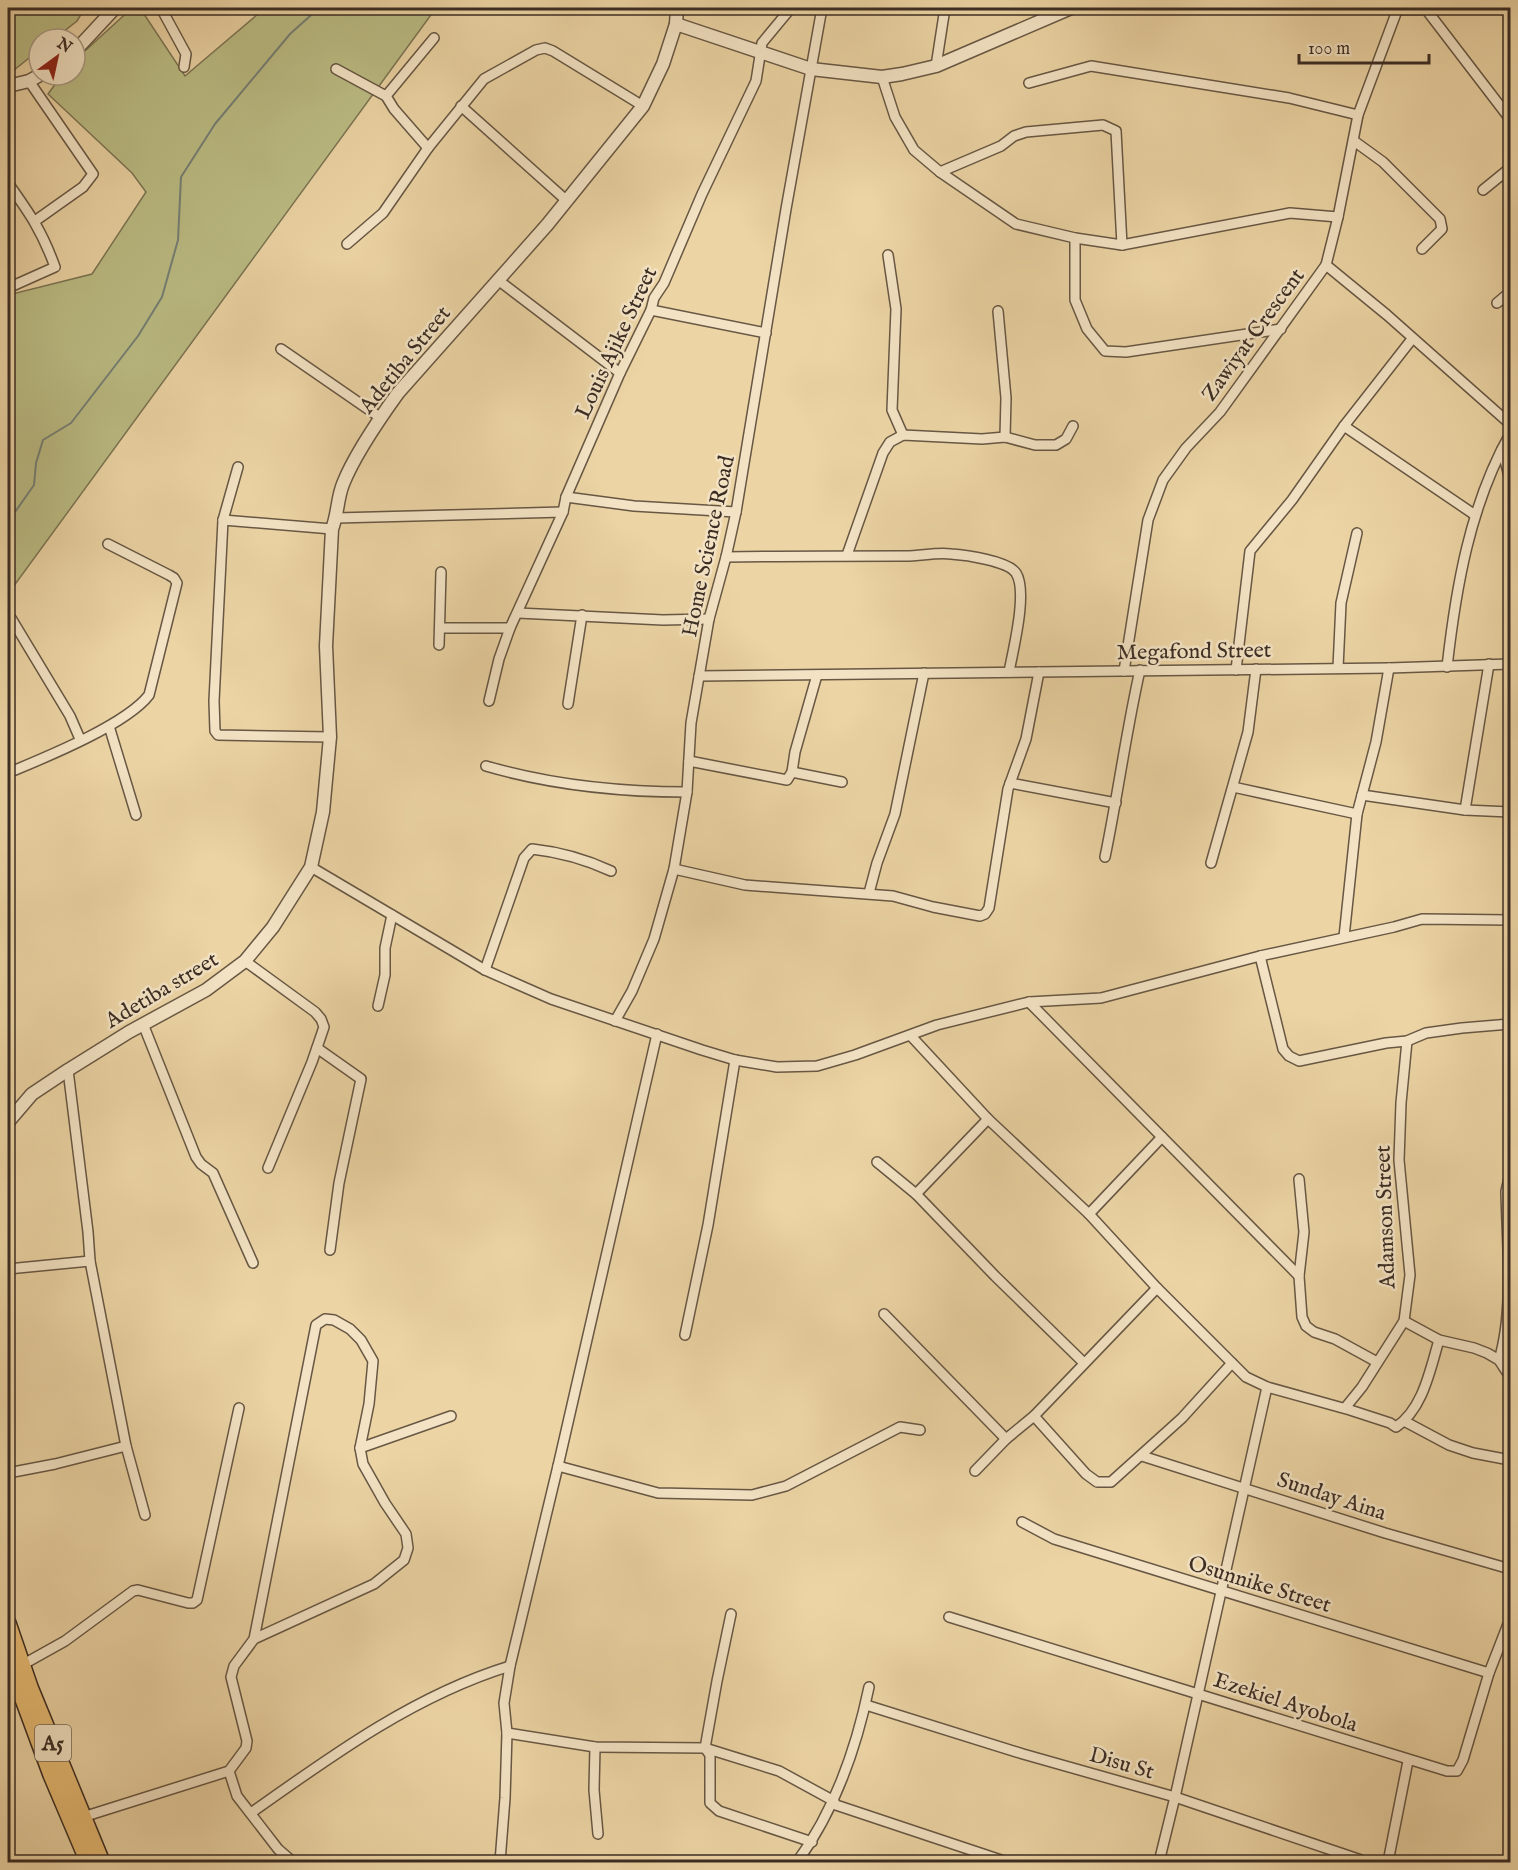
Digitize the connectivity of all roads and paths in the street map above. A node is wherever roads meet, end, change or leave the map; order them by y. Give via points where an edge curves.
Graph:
1 (115, 8) edge
2 (162, 8) edge
3 (677, 8) edge
4 (791, 8) edge
5 (822, 8) edge
6 (945, 8) edge
7 (1071, 8) edge
8 (1397, 8) edge
9 (1424, 8) edge
10 (676, 24) junction
11 (87, 38) edge
12 (434, 38) dead end
13 (760, 53) junction
14 (936, 66) junction
15 (184, 67) dead end
16 (336, 69) dead end
17 (811, 69) junction
18 (882, 77) junction
19 (27, 80) edge
20 (1029, 83) dead end
21 (8, 86) edge
22 (40, 87) edge
23 (386, 96) junction
24 (461, 106) junction
25 (643, 106) junction
26 (1358, 115) junction
27 (1510, 119) edge
28 (1354, 141) junction
29 (428, 148) junction
30 (1510, 168) edge
31 (940, 172) junction
32 (8, 183) edge
33 (1483, 190) dead end
34 (567, 201) junction
35 (1338, 217) junction
36 (35, 221) junction
37 (1075, 238) junction
38 (347, 244) dead end
39 (1122, 245) junction
40 (1422, 249) dead end
41 (888, 255) dead end
42 (1326, 265) junction
43 (498, 280) junction
44 (8, 288) edge
45 (1510, 292) edge
46 (1497, 303) dead end
47 (651, 310) junction
48 (998, 311) dead end
49 (1281, 329) junction
50 (766, 333) junction
51 (1412, 339) junction
52 (281, 349) dead end
53 (620, 373) junction
54 (381, 418) junction
55 (1510, 424) edge
56 (1073, 426) dead end
57 (1344, 426) junction
58 (1510, 434) edge
59 (903, 435) junction
60 (1005, 438) junction
61 (1502, 449) junction
62 (238, 467) dead end
63 (1510, 480) edge
64 (566, 497) junction
65 (563, 512) junction
66 (736, 512) junction
67 (1475, 515) junction
68 (223, 520) junction
69 (334, 524) junction
70 (1357, 533) dead end
71 (108, 544) dead end
72 (847, 555) junction
73 (726, 556) junction
74 (441, 572) dead end
75 (518, 613) junction
76 (582, 615) junction
77 (11, 618) dead end
78 (709, 619) junction
79 (440, 628) junction
80 (510, 628) junction
81 (439, 645) dead end
82 (1489, 664) junction
83 (1510, 664) edge
84 (1447, 667) junction
85 (1338, 668) junction
86 (1389, 668) junction
87 (1256, 669) junction
88 (1140, 670) junction
89 (1236, 670) junction
90 (1124, 671) junction
91 (1009, 672) junction
92 (1040, 672) junction
93 (924, 674) junction
94 (817, 675) junction
95 (699, 676) junction
96 (489, 701) dead end
97 (568, 704) dead end
98 (109, 726) junction
99 (330, 737) junction
100 (80, 739) junction
101 (689, 761) junction
102 (486, 766) dead end
103 (792, 772) junction
104 (8, 773) edge
105 (842, 782) dead end
106 (1010, 783) junction
107 (1233, 787) junction
108 (687, 792) junction
109 (1362, 795) junction
110 (1116, 803) junction
111 (1465, 810) junction
112 (1510, 812) edge
113 (1357, 814) junction
114 (136, 815) dead end
115 (1105, 856) dead end
116 (1211, 863) dead end
117 (311, 867) junction
118 (674, 869) junction
119 (611, 871) dead end
120 (869, 893) junction
121 (392, 915) junction
122 (1510, 920) edge
123 (1344, 937) junction
124 (1260, 956) junction
125 (245, 961) junction
126 (485, 969) junction
127 (1029, 1002) junction
128 (378, 1006) dead end
129 (615, 1022) junction
130 (143, 1024) junction
131 (1510, 1024) edge
132 (657, 1034) junction
133 (911, 1036) junction
134 (1407, 1041) junction
135 (317, 1048) junction
136 (735, 1060) junction
137 (68, 1070) junction
138 (988, 1119) junction
139 (8, 1122) edge
140 (1162, 1137) junction
141 (877, 1162) dead end
142 (268, 1168) dead end
143 (1510, 1174) edge
144 (1299, 1179) dead end
145 (916, 1194) junction
146 (1089, 1214) junction
147 (330, 1250) dead end
148 (90, 1261) junction
149 (253, 1263) dead end
150 (8, 1269) edge
151 (1299, 1276) junction
152 (1157, 1288) junction
153 (884, 1314) dead end
154 (1404, 1321) junction
155 (685, 1335) dead end
156 (1439, 1340) junction
157 (1499, 1360) junction
158 (1377, 1362) junction
159 (1084, 1363) junction
160 (1232, 1363) junction
161 (1510, 1377) edge
162 (1267, 1387) junction
163 (239, 1408) dead end
164 (1345, 1408) junction
165 (451, 1416) dead end
166 (1034, 1416) junction
167 (1404, 1421) junction
168 (920, 1430) dead end
169 (1006, 1439) junction
170 (126, 1446) junction
171 (360, 1448) junction
172 (1142, 1456) junction
173 (1510, 1460) edge
174 (558, 1466) junction
175 (975, 1471) dead end
176 (8, 1473) edge
177 (1244, 1488) junction
178 (144, 1515) dead end
179 (1023, 1522) dead end
180 (1510, 1569) edge
181 (1221, 1592) junction
182 (731, 1614) dead end
183 (949, 1617) dead end
184 (1510, 1619) edge
185 (8, 1623) edge
186 (254, 1639) junction
187 (15, 1662) edge
188 (510, 1666) junction
189 (1489, 1673) junction
190 (869, 1687) dead end
191 (1197, 1694) junction
192 (14, 1695) edge
193 (866, 1705) junction
194 (507, 1733) junction
195 (595, 1747) junction
196 (705, 1748) junction
197 (1408, 1761) junction
198 (229, 1771) junction
199 (1175, 1797) junction
200 (834, 1802) junction
201 (251, 1813) junction
202 (83, 1817) junction
203 (598, 1834) dead end
204 (812, 1842) junction
205 (88, 1863) edge
206 (102, 1863) edge
207 (293, 1863) edge
208 (500, 1863) edge
209 (797, 1863) edge
210 (1007, 1863) edge
211 (1159, 1863) edge
212 (1367, 1863) edge
213 (1388, 1863) edge

1 - 11 street
2 - 15 street via 186,54
3 - 10 street, Adetiba Street
4 - 13 street, Louis Ajike Street via 768,33
5 - 17 street, Home Science Road
6 - 14 street
7 - 14 street
8 - 9 street
8 - 26 street, Zawiyat Crescent
9 - 27 street
10 - 13 street
10 - 25 street, Adetiba Street
12 - 23 street
13 - 17 street
13 - 47 street, Louis Ajike Street via 756,81
14 - 18 street
16 - 23 street
17 - 18 street
17 - 50 street, Home Science Road
18 - 31 street via 903,132 914,150
19 - 21 street
20 - 26 street via 1091,66 1289,98
22 - 36 street via 93,174 83,187
23 - 29 street
24 - 25 street via 484,79 545,48
24 - 29 street
24 - 34 street
25 - 34 street, Adetiba Street
26 - 28 street, Zawiyat Crescent
28 - 35 street, Zawiyat Crescent
28 - 40 street via 1383,162 1440,219 1442,229
29 - 38 street via 383,213
30 - 33 street
31 - 37 street via 1016,224
31 - 39 street via 1026,132 1103,125 1116,130
32 - 36 street
34 - 43 street, Adetiba Street
35 - 39 street via 1290,213
35 - 42 street, Zawiyat Crescent
36 - 44 street via 55,267
37 - 39 street
37 - 49 street via 1075,300 1087,329 1105,351 1126,352
41 - 59 street via 896,309 891,410
42 - 49 street, Zawiyat Crescent
42 - 51 street
43 - 53 street
43 - 54 street, Adetiba Street via 398,393
45 - 46 street
47 - 50 street
47 - 53 street, Louis Ajike Street
48 - 60 street via 1006,398
49 - 90 street, Zawiyat Crescent via 1220,412 1163,480 1148,520
50 - 66 street, Home Science Road
51 - 55 street
51 - 57 street
52 - 54 street
53 - 64 street, Louis Ajike Street
54 - 69 street, Adetiba Street via 344,482
56 - 60 street via 1066,439 1056,445
57 - 67 street
57 - 89 street via 1250,551
58 - 61 street
59 - 60 street
59 - 72 street via 890,442 883,453
61 - 63 street
61 - 67 street
62 - 68 street
64 - 65 street, Louis Ajike Street
64 - 66 street
65 - 69 street
65 - 75 street, Louis Ajike Street
66 - 73 street, Home Science Road
67 - 84 street via 1454,603
68 - 69 street
68 - 99 street via 214,701 216,734
69 - 99 street, Adetiba Street via 327,613
70 - 85 street via 1341,603
71 - 98 street via 169,575 177,583 149,695 141,705
72 - 73 street
72 - 91 street via 952,554 1003,564 1013,570 1018,576 1021,615
73 - 78 street, Home Science Road
74 - 79 street
75 - 76 street
75 - 80 street, Louis Ajike Street
76 - 78 street
76 - 97 street
77 - 100 street
78 - 95 street, Home Science Road
79 - 80 street
79 - 81 street
80 - 96 street, Louis Ajike Street
82 - 83 street, Megafond Street
82 - 84 street, Megafond Street
82 - 111 street
84 - 86 street, Megafond Street
85 - 86 street, Megafond Street
85 - 87 street, Megafond Street
86 - 109 street
87 - 89 street, Megafond Street
87 - 107 street via 1248,732
88 - 89 street, Megafond Street
88 - 90 street, Megafond Street
88 - 110 street
90 - 92 street, Megafond Street
91 - 92 street, Megafond Street
91 - 93 street, Megafond Street
92 - 106 street via 1026,739
93 - 94 street, Megafond Street
93 - 120 street via 895,814
94 - 95 street, Megafond Street
94 - 103 street
95 - 101 street, Home Science Road
98 - 100 street
98 - 114 street
99 - 117 street, Adetiba Street via 323,812
100 - 104 street
101 - 103 street via 779,780 787,780
101 - 108 street, Home Science Road
102 - 108 street via 575,785
103 - 105 street
106 - 110 street
106 - 120 street via 986,914 980,916
107 - 113 street
107 - 116 street
108 - 118 street, Home Science Road
109 - 111 street
109 - 113 street
110 - 115 street
111 - 112 street
113 - 123 street
117 - 121 street
117 - 125 street, Adetiba street via 273,927
118 - 120 street via 745,885
118 - 129 street, Home Science Road via 654,939
119 - 126 street via 580,858 532,849 524,858
121 - 126 street
121 - 128 street
122 - 123 street via 1422,919
123 - 124 street
124 - 127 street via 1101,998
124 - 134 street via 1282,1049 1289,1056 1299,1060
125 - 130 street, Adetiba street via 206,990
125 - 135 street via 321,1019 324,1027
126 - 129 street
127 - 133 street via 937,1025
127 - 140 street
129 - 132 street
130 - 137 street, Adetiba street
130 - 149 street via 196,1157 213,1173
131 - 134 street via 1462,1028
132 - 136 street
132 - 174 street
133 - 136 street via 818,1066 777,1067
133 - 138 street
134 - 154 street, Adamson Street via 1399,1160 1410,1275
135 - 142 street
135 - 147 street via 361,1079 339,1183
136 - 155 street
137 - 139 street, Adetiba street via 32,1094
137 - 148 street
138 - 145 street
138 - 146 street
140 - 146 street
140 - 151 street
141 - 145 street
143 - 157 street via 1506,1191 1508,1299 1505,1340
144 - 151 street via 1304,1232
145 - 159 street
146 - 152 street
148 - 150 street
148 - 170 street
151 - 158 street via 1306,1326
152 - 159 street
152 - 160 street
153 - 169 street
154 - 156 street
154 - 158 street, Adamson Street
156 - 157 street via 1474,1348
156 - 167 street via 1423,1392
157 - 161 street
158 - 164 street, Adamson Street
159 - 166 street
160 - 162 street via 1246,1377
160 - 172 street
162 - 164 street
162 - 177 street
163 - 187 street via 197,1600 188,1603 133,1591 65,1641
164 - 167 street via 1396,1427
165 - 171 street
166 - 169 street
166 - 172 street via 1097,1482 1111,1482
167 - 173 street via 1449,1445
168 - 174 street via 900,1427 786,1486 752,1495 657,1492
169 - 175 street
170 - 176 street
170 - 178 street
171 - 186 street via 363,1464 406,1534 408,1548 404,1560 374,1584
171 - 186 street via 373,1361 350,1329 325,1319 316,1325
172 - 177 street, Sunday Aina
174 - 188 street
177 - 180 street, Sunday Aina
177 - 181 street
179 - 181 street, Osunnike Street via 1054,1539
181 - 189 street, Osunnike Street
181 - 191 street
182 - 196 street
183 - 191 street, Ezekiel Ayobola
184 - 189 street, Ezekiel Ayobola
185 - 187 highway, A5
186 - 198 street via 234,1666 231,1677 247,1741
187 - 192 highway, A5
187 - 202 highway, A5
188 - 194 street via 504,1702
188 - 201 street via 444,1692 380,1727 337,1752
189 - 197 street, Ezekiel Ayobola via 1457,1771
190 - 193 street
191 - 197 street, Ezekiel Ayobola
191 - 199 street
192 - 205 highway, A5
193 - 199 street, Disu St
193 - 200 street
194 - 195 street
194 - 208 street
195 - 196 street
195 - 203 street
196 - 200 street via 779,1772
196 - 204 street via 710,1755 713,1807
197 - 213 street
198 - 201 street via 237,1796
198 - 202 street
199 - 211 street
199 - 212 street, Disu St
200 - 204 street
200 - 210 street
201 - 207 street
202 - 206 highway, A5
204 - 209 street

